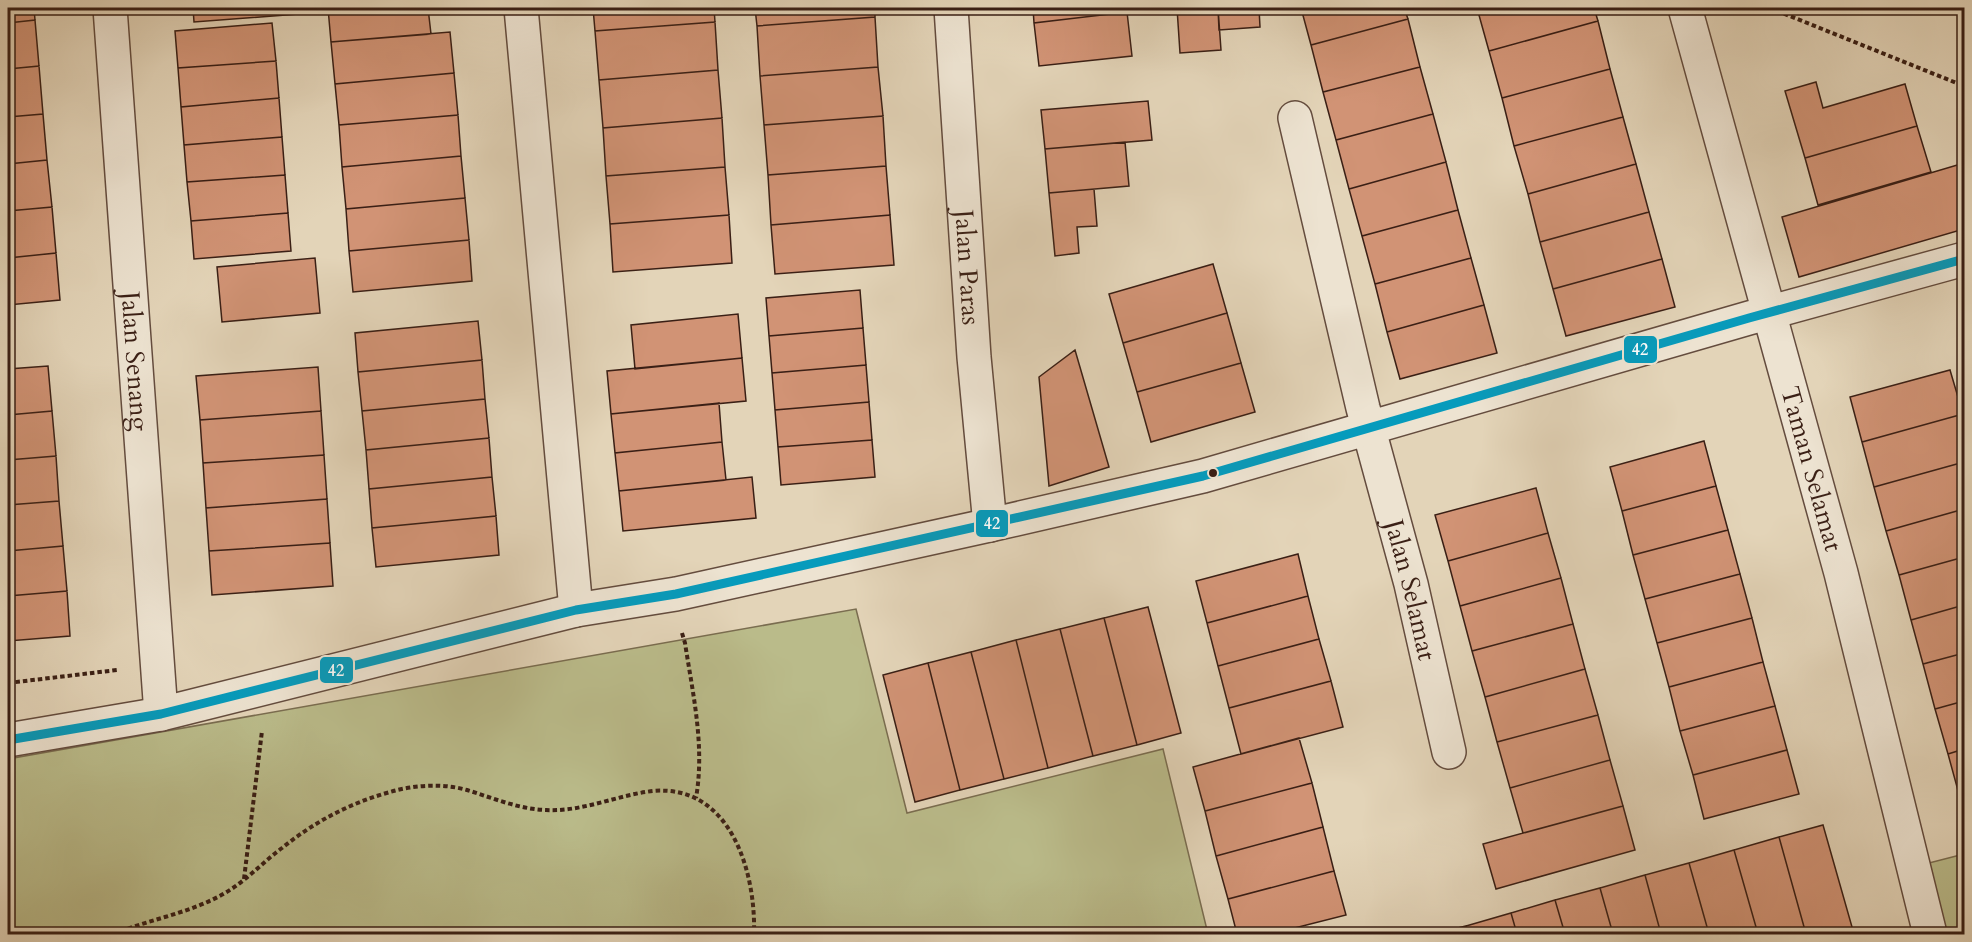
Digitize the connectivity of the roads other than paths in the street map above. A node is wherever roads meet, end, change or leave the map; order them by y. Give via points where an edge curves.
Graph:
1 (110, 8) edge
2 (521, 8) edge
3 (951, 8) edge
4 (1685, 8) edge
5 (1295, 118) dead end
6 (1965, 259) edge
7 (1770, 313) junction
8 (1370, 429) junction
9 (990, 525) junction
10 (576, 610) junction
11 (161, 714) junction
12 (8, 740) edge
13 (1449, 752) dead end
14 (1930, 934) edge

1 - 11 street, Jalan Senang
2 - 10 street
3 - 9 street, Jalan Paras via 974,357
4 - 7 street, Taman Selamat
5 - 8 street, Jalan Selamat
6 - 7 street
7 - 8 street
7 - 14 street, Taman Selamat via 1841,573
8 - 9 street via 1203,476
8 - 13 street, Jalan Selamat via 1412,584
9 - 10 street via 676,594
10 - 11 street
11 - 12 street

